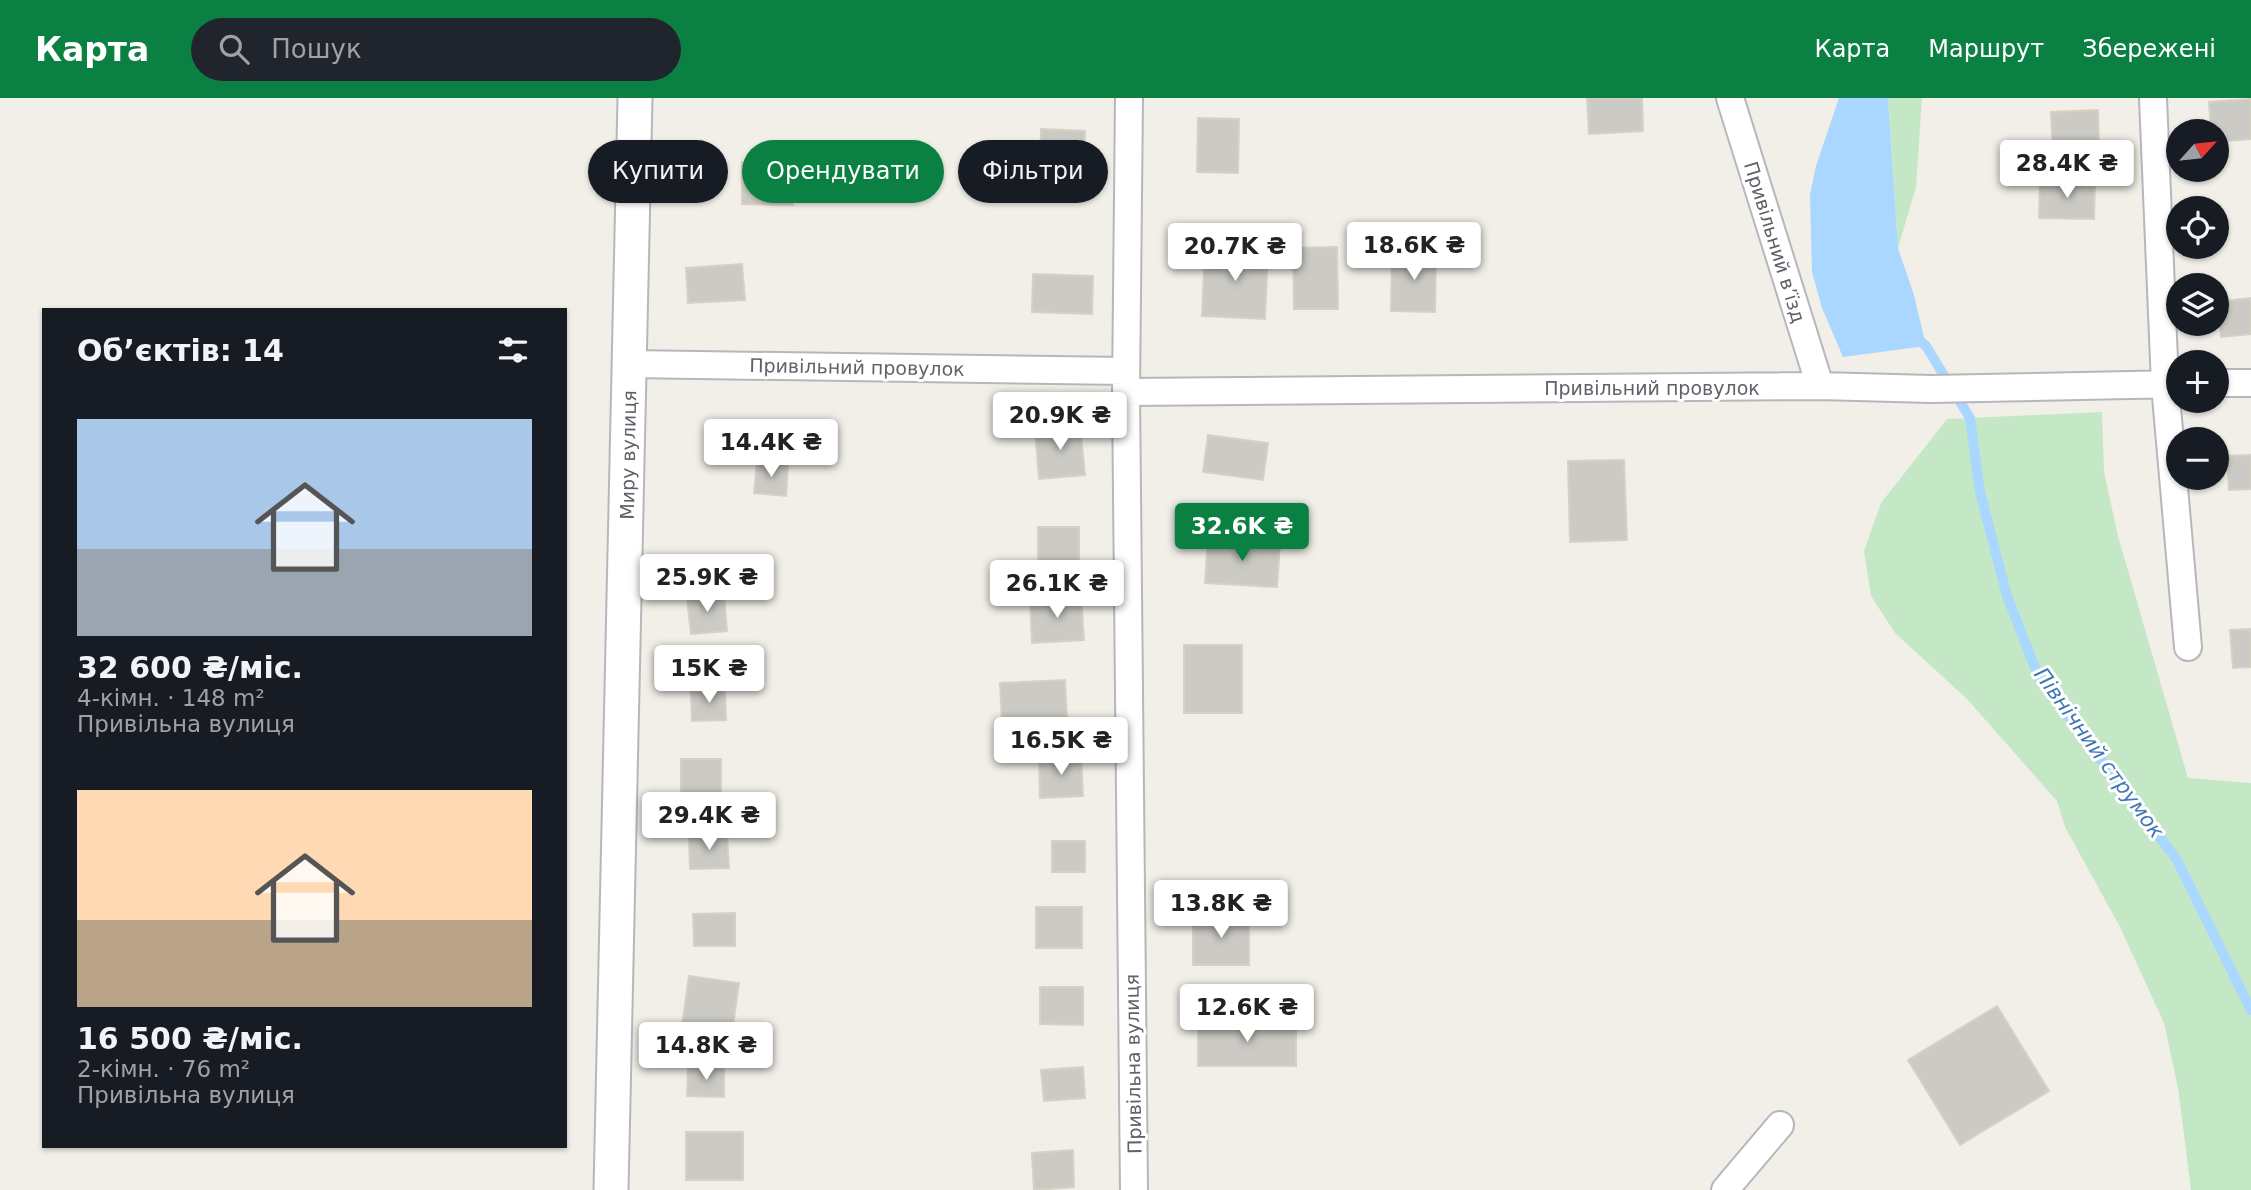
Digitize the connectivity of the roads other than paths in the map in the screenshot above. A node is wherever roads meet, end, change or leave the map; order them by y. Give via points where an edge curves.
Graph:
1 (635, 98) edge
2 (1129, 98) edge
3 (1730, 98) edge
4 (2153, 98) edge
5 (2170, 350) edge
6 (630, 364) junction
7 (1126, 382) junction
8 (2229, 383) edge
9 (2251, 383) edge
10 (2166, 384) edge
11 (1820, 386) junction
12 (2174, 413) edge
13 (2188, 647) dead end
14 (1780, 1125) dead end
15 (611, 1190) edge
16 (1134, 1190) edge
17 (1726, 1190) edge

1 - 6 street, Миру вулиця
2 - 7 street, Привільна вулиця
3 - 11 street, Привільний в’їзд
4 - 5 street
6 - 7 street, Привільний провулок
6 - 15 street, Миру вулиця
7 - 11 street, Привільний провулок
7 - 16 street, Привільна вулиця
8 - 9 street
10 - 11 street, Привільний провулок via 1931,389
12 - 13 street
14 - 17 street

